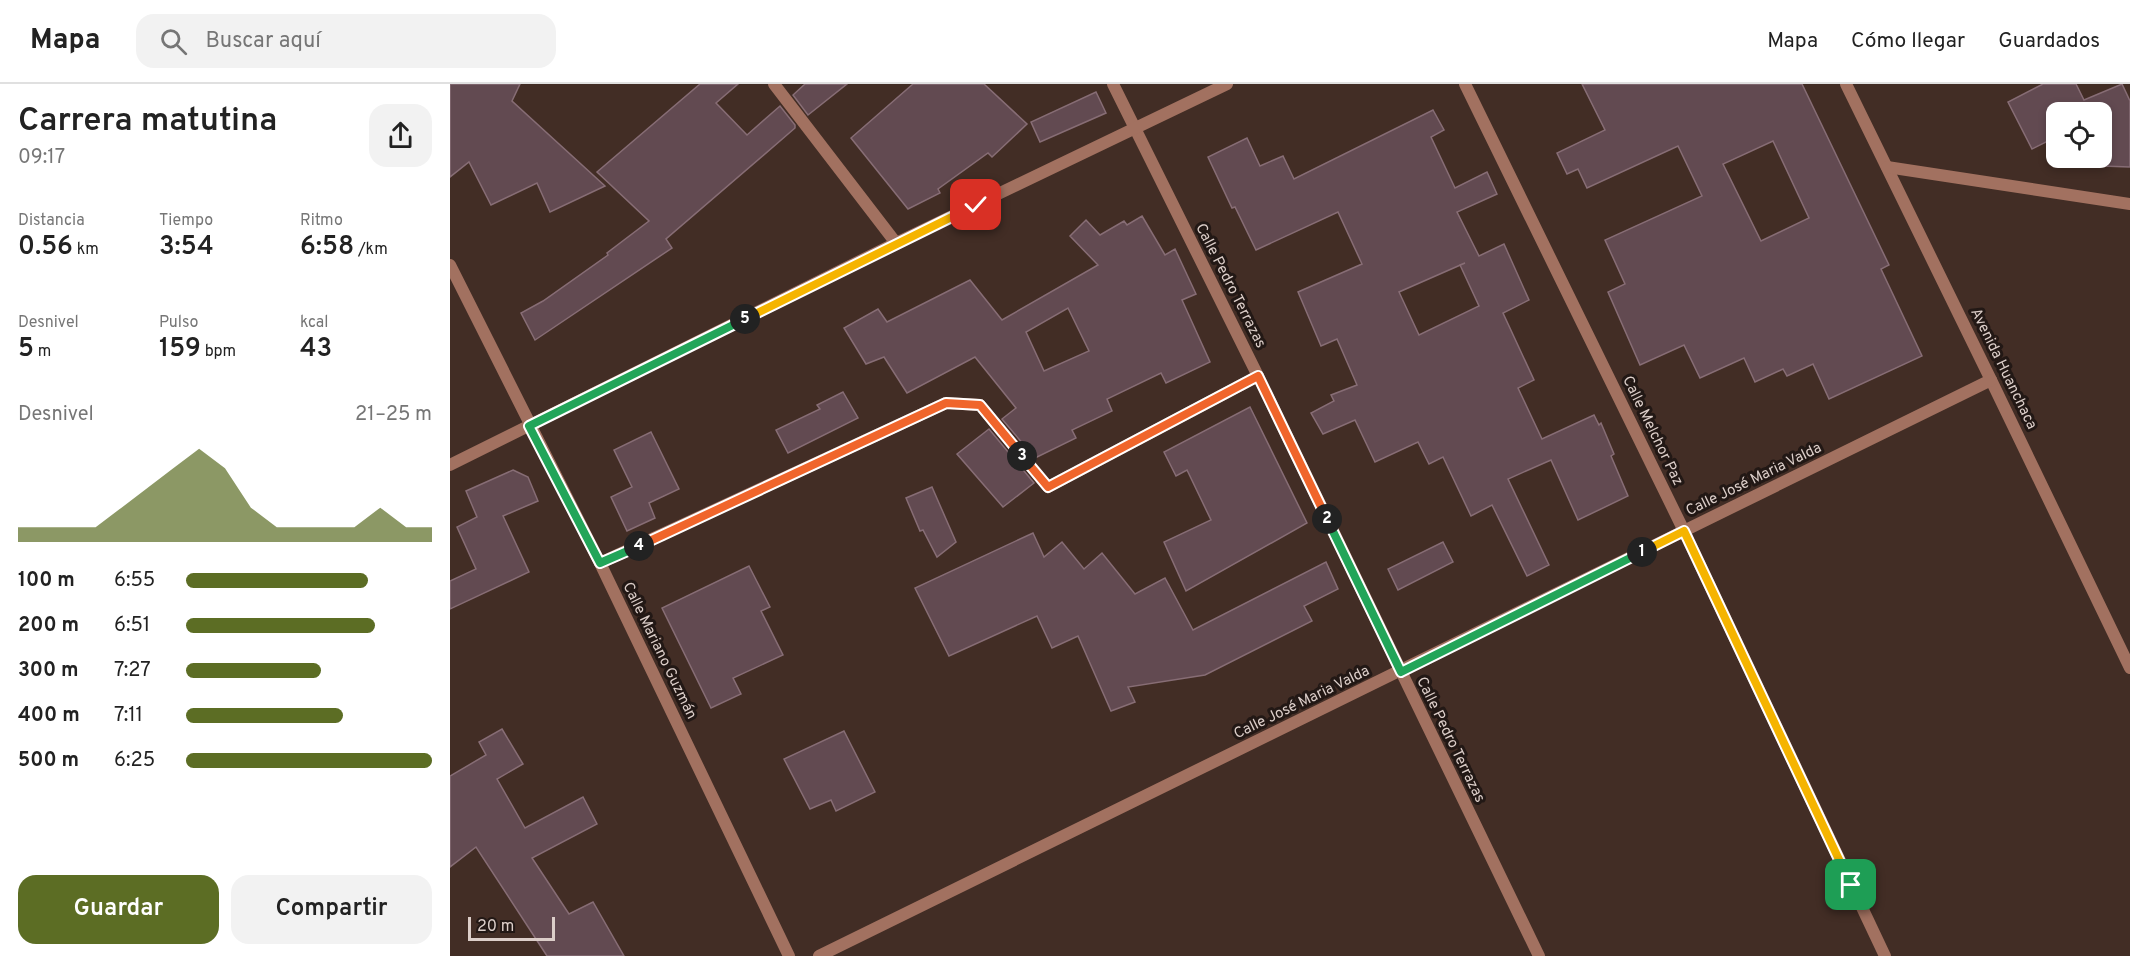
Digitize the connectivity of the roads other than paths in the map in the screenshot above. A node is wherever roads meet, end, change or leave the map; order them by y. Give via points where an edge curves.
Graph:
1 (774, 84) edge
2 (1113, 84) edge
3 (1227, 84) edge
4 (1465, 84) edge
5 (1846, 84) edge
6 (1135, 129) junction
7 (1887, 167) junction
8 (2130, 204) edge
9 (896, 243) junction
10 (450, 265) edge
11 (1258, 376) junction
12 (1992, 380) junction
13 (529, 426) junction
14 (450, 465) edge
15 (1684, 531) junction
16 (600, 563) junction
17 (2130, 668) edge
18 (1401, 672) junction
19 (789, 956) edge
20 (819, 956) edge
21 (1538, 956) edge
22 (1885, 956) edge

1 - 9 street
2 - 6 street, Calle Pedro Terrazas
3 - 6 street
4 - 15 street, Calle Melchor Paz
5 - 7 street, Avenida Huanchaca
6 - 9 street
6 - 11 street, Calle Pedro Terrazas
7 - 8 street
7 - 12 street, Avenida Huanchaca
9 - 13 street
10 - 13 street, Calle Mariano Guzmán
11 - 16 street via 1048,487 980,405 946,403
11 - 18 street, Calle Pedro Terrazas
12 - 15 street, Calle José Maria Valda
12 - 17 street, Avenida Huanchaca
13 - 14 street
13 - 16 street, Calle Mariano Guzmán
15 - 18 street, Calle José Maria Valda
15 - 22 street, Calle Melchor Paz
16 - 19 street, Calle Mariano Guzmán
18 - 20 street, Calle José Maria Valda
18 - 21 street, Calle Pedro Terrazas

